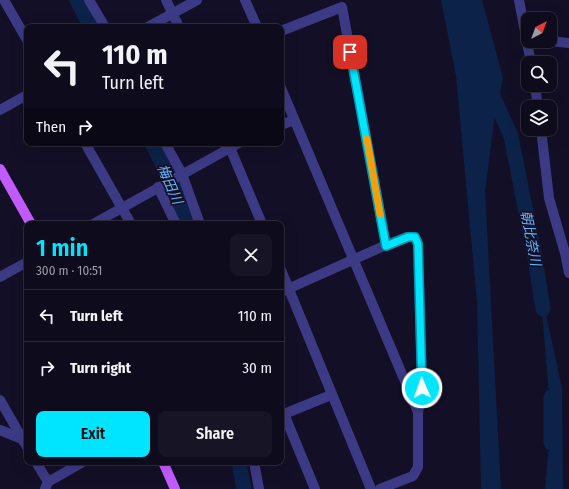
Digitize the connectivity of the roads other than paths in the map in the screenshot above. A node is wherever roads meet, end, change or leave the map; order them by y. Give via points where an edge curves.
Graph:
1 (4, 0) edge
2 (89, 0) edge
3 (166, 0) edge
4 (197, 0) edge
5 (245, 0) edge
6 (519, 0) edge
7 (174, 13) junction
8 (103, 24) edge
9 (154, 24) edge
10 (178, 24) edge
11 (256, 24) edge
12 (284, 30) edge
13 (24, 35) edge
14 (557, 42) edge
15 (569, 44) edge
16 (530, 56) edge
17 (284, 95) edge
18 (24, 97) edge
19 (0, 110) edge
20 (294, 120) junction
21 (284, 124) edge
22 (542, 136) edge
23 (87, 146) edge
24 (166, 146) edge
25 (229, 146) edge
26 (233, 146) edge
27 (0, 169) edge
28 (180, 175) junction
29 (160, 187) junction
30 (121, 208) junction
31 (29, 221) edge
32 (98, 221) edge
33 (128, 221) edge
34 (175, 221) edge
35 (199, 221) edge
36 (261, 221) edge
37 (386, 246) junction
38 (567, 252) edge
39 (354, 260) junction
40 (24, 264) edge
41 (569, 273) edge
42 (0, 277) edge
43 (285, 290) edge
44 (331, 395) junction
45 (0, 400) edge
46 (418, 413) junction
47 (284, 414) edge
48 (284, 419) edge
49 (0, 430) edge
50 (24, 441) edge
51 (24, 442) edge
52 (37, 465) edge
53 (78, 465) edge
54 (164, 465) edge
55 (255, 465) edge
56 (46, 486) edge
57 (175, 489) edge
58 (259, 489) edge
59 (315, 489) edge
60 (371, 489) edge
61 (380, 489) edge

1 - 13 street
2 - 8 street
3 - 7 street
4 - 7 street
5 - 11 street
6 - 16 street
7 - 9 street
7 - 10 street
12 - 37 street via 342,7
14 - 15 street
17 - 20 street
18 - 19 street
20 - 21 street
20 - 39 street
22 - 38 street via 549,198
23 - 30 street
24 - 28 street
25 - 28 street
26 - 36 street
27 - 31 main road
28 - 29 street
28 - 35 street
29 - 30 street
29 - 34 street
30 - 32 street
30 - 33 street
37 - 39 street
37 - 46 street via 408,237 415,237 418,244 422,388
38 - 41 street
39 - 43 street
39 - 46 street
40 - 42 street
43 - 44 street
44 - 47 street
44 - 60 street
45 - 50 street
46 - 61 street via 418,467 413,476
48 - 59 street
49 - 51 street
52 - 56 street
53 - 56 street
54 - 57 main road
55 - 58 street

